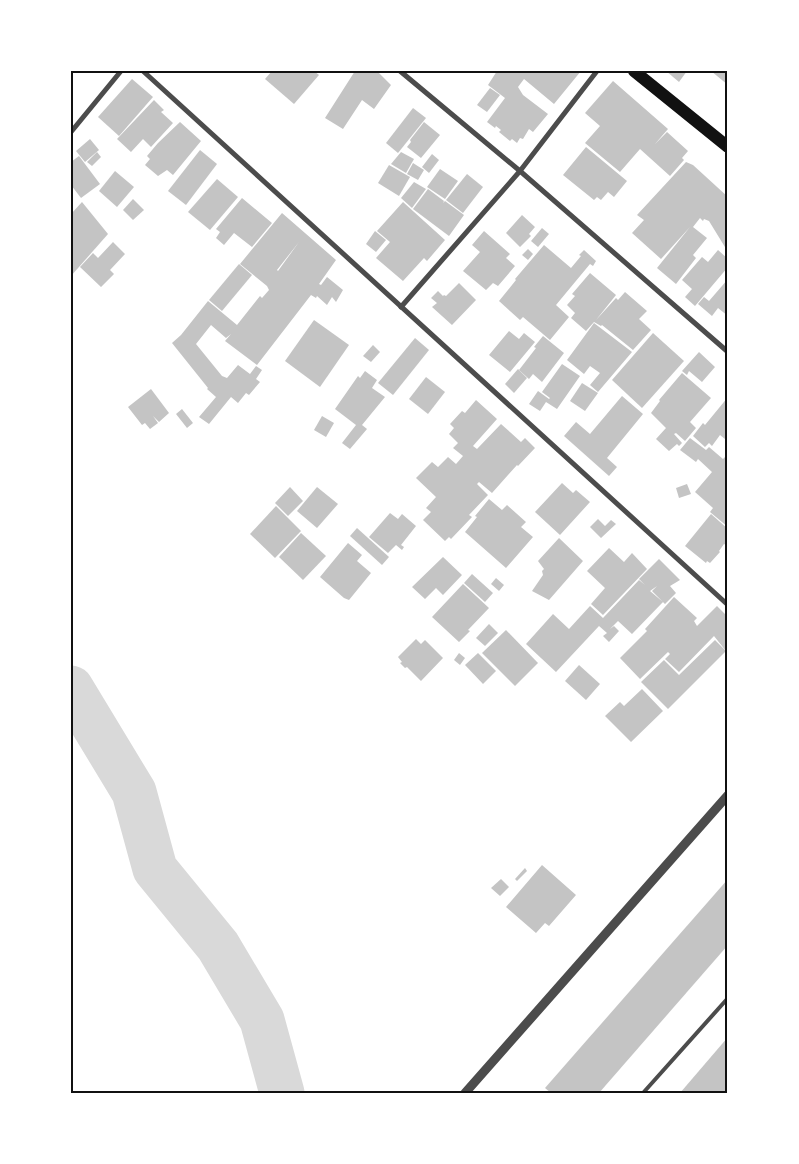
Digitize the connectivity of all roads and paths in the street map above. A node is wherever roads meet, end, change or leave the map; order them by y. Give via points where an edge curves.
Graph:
1 (121, 71) edge
2 (143, 71) edge
3 (400, 71) edge
4 (597, 71) edge
5 (634, 71) edge
6 (71, 132) edge
7 (728, 146) edge
8 (520, 171) junction
9 (401, 306) junction
10 (728, 352) edge
11 (728, 605) edge
12 (728, 795) edge
13 (728, 998) edge
14 (465, 1093) edge
15 (643, 1093) edge

1 - 6 street
2 - 9 street
3 - 8 street
4 - 8 street
5 - 7 main road
8 - 9 street
8 - 10 street
9 - 11 street
12 - 14 street
13 - 15 lane

